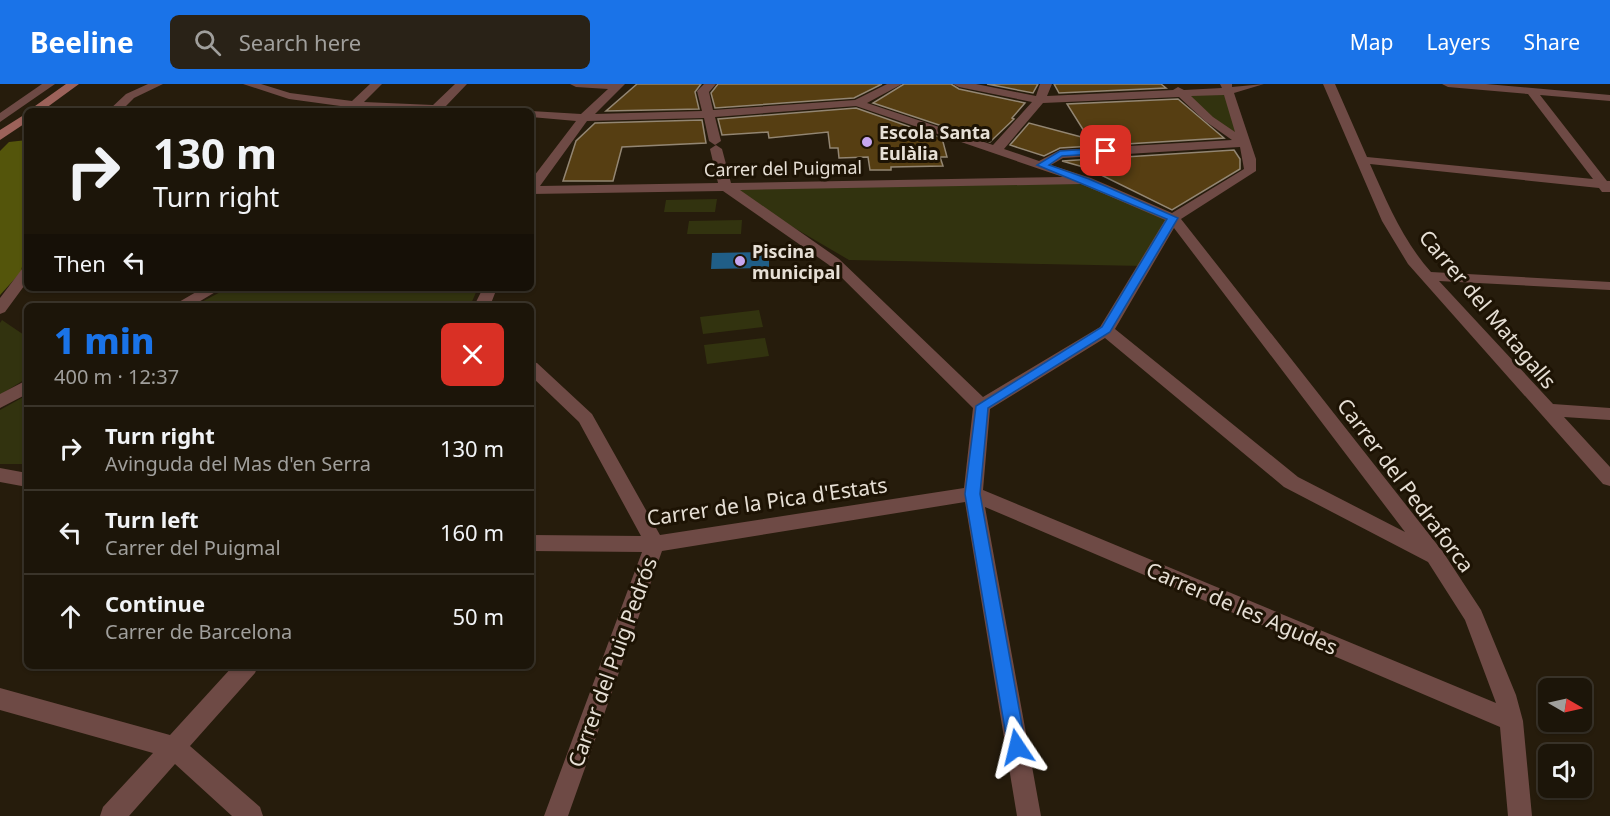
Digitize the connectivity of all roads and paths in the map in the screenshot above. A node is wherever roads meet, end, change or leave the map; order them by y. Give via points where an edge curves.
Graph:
1 (49, 84) edge
2 (73, 84) edge
3 (157, 84) edge
4 (249, 84) edge
5 (303, 84) edge
6 (376, 84) edge
7 (461, 84) edge
8 (576, 84) edge
9 (710, 84) edge
10 (896, 84) edge
11 (959, 84) edge
12 (1046, 84) edge
13 (1171, 84) edge
14 (1258, 84) edge
15 (1329, 84) edge
16 (1448, 84) edge
17 (617, 85) edge
18 (1227, 88) edge
19 (1531, 91) junction
20 (1182, 93) junction
21 (289, 96) junction
22 (1610, 98) edge
23 (1040, 100) junction
24 (857, 104) junction
25 (355, 105) junction
26 (38, 108) edge
27 (117, 108) edge
28 (416, 108) edge
29 (437, 108) edge
30 (534, 114) edge
31 (707, 114) junction
32 (0, 118) edge
33 (584, 118) junction
34 (24, 120) edge
35 (0, 136) edge
36 (1244, 143) junction
37 (995, 151) junction
38 (1364, 160) junction
39 (1041, 165) junction
40 (1086, 181) junction
41 (534, 185) edge
42 (726, 188) junction
43 (1608, 188) edge
44 (534, 189) edge
45 (1173, 218) junction
46 (24, 276) edge
47 (1426, 276) junction
48 (1610, 286) edge
49 (209, 291) edge
50 (186, 303) edge
51 (0, 309) edge
52 (1106, 330) junction
53 (534, 370) edge
54 (24, 388) edge
55 (0, 402) edge
56 (982, 406) junction
57 (1546, 410) junction
58 (1610, 414) edge
59 (0, 475) edge
60 (24, 479) edge
61 (1610, 479) edge
62 (972, 494) junction
63 (534, 543) edge
64 (654, 544) junction
65 (1436, 558) junction
66 (244, 669) edge
67 (0, 699) edge
68 (1511, 721) junction
69 (173, 747) junction
70 (112, 816) edge
71 (251, 816) edge
72 (556, 816) edge
73 (1029, 816) edge
74 (1520, 816) edge

1 - 32 street
2 - 26 street
3 - 27 street via 130,96
4 - 21 street
5 - 21 street
6 - 25 street
7 - 29 street
8 - 17 street
9 - 31 street via 703,91
10 - 24 street
11 - 23 street
12 - 23 street
13 - 20 street
14 - 18 street
15 - 38 street, Carrer del Matagalls
16 - 19 street
17 - 33 street
18 - 20 street
18 - 36 street
19 - 22 street
19 - 43 street
20 - 23 street
20 - 36 street via 1209,119
21 - 25 street
23 - 37 street
24 - 31 street
24 - 37 street
25 - 28 street
30 - 33 street
31 - 33 street
31 - 42 street
33 - 41 street
34 - 35 street
36 - 39 street via 1060,154
36 - 45 street via 1250,171
37 - 39 street
38 - 43 street
38 - 47 street, Carrer del Matagalls via 1389,221
39 - 40 street
40 - 42 street, Carrer del Puigmal
40 - 45 street, Carrer del Puigmal
42 - 44 street, Carrer del Puigmal
42 - 56 street via 834,262
45 - 52 street
45 - 65 street, Carrer del Pedraforca
46 - 51 street
47 - 48 street
47 - 57 street, Carrer del Matagalls
49 - 50 street
52 - 56 street
52 - 65 street via 1291,482
53 - 64 street, Carrer del Puig Pedrós via 586,418
54 - 55 street
56 - 62 street
57 - 58 street
57 - 61 street, Carrer del Matagalls
59 - 60 street
62 - 64 street, Carrer de la Pica d'Estats
62 - 68 street, Carrer de les Agudes
62 - 73 street
63 - 64 street, Carrer de la Pica d'Estats
64 - 72 street, Carrer del Puig Pedrós
65 - 68 street, Carrer del Pedraforca via 1474,616
66 - 69 street
67 - 69 street
68 - 74 street, Carrer del Pedraforca
69 - 70 street
69 - 71 street

